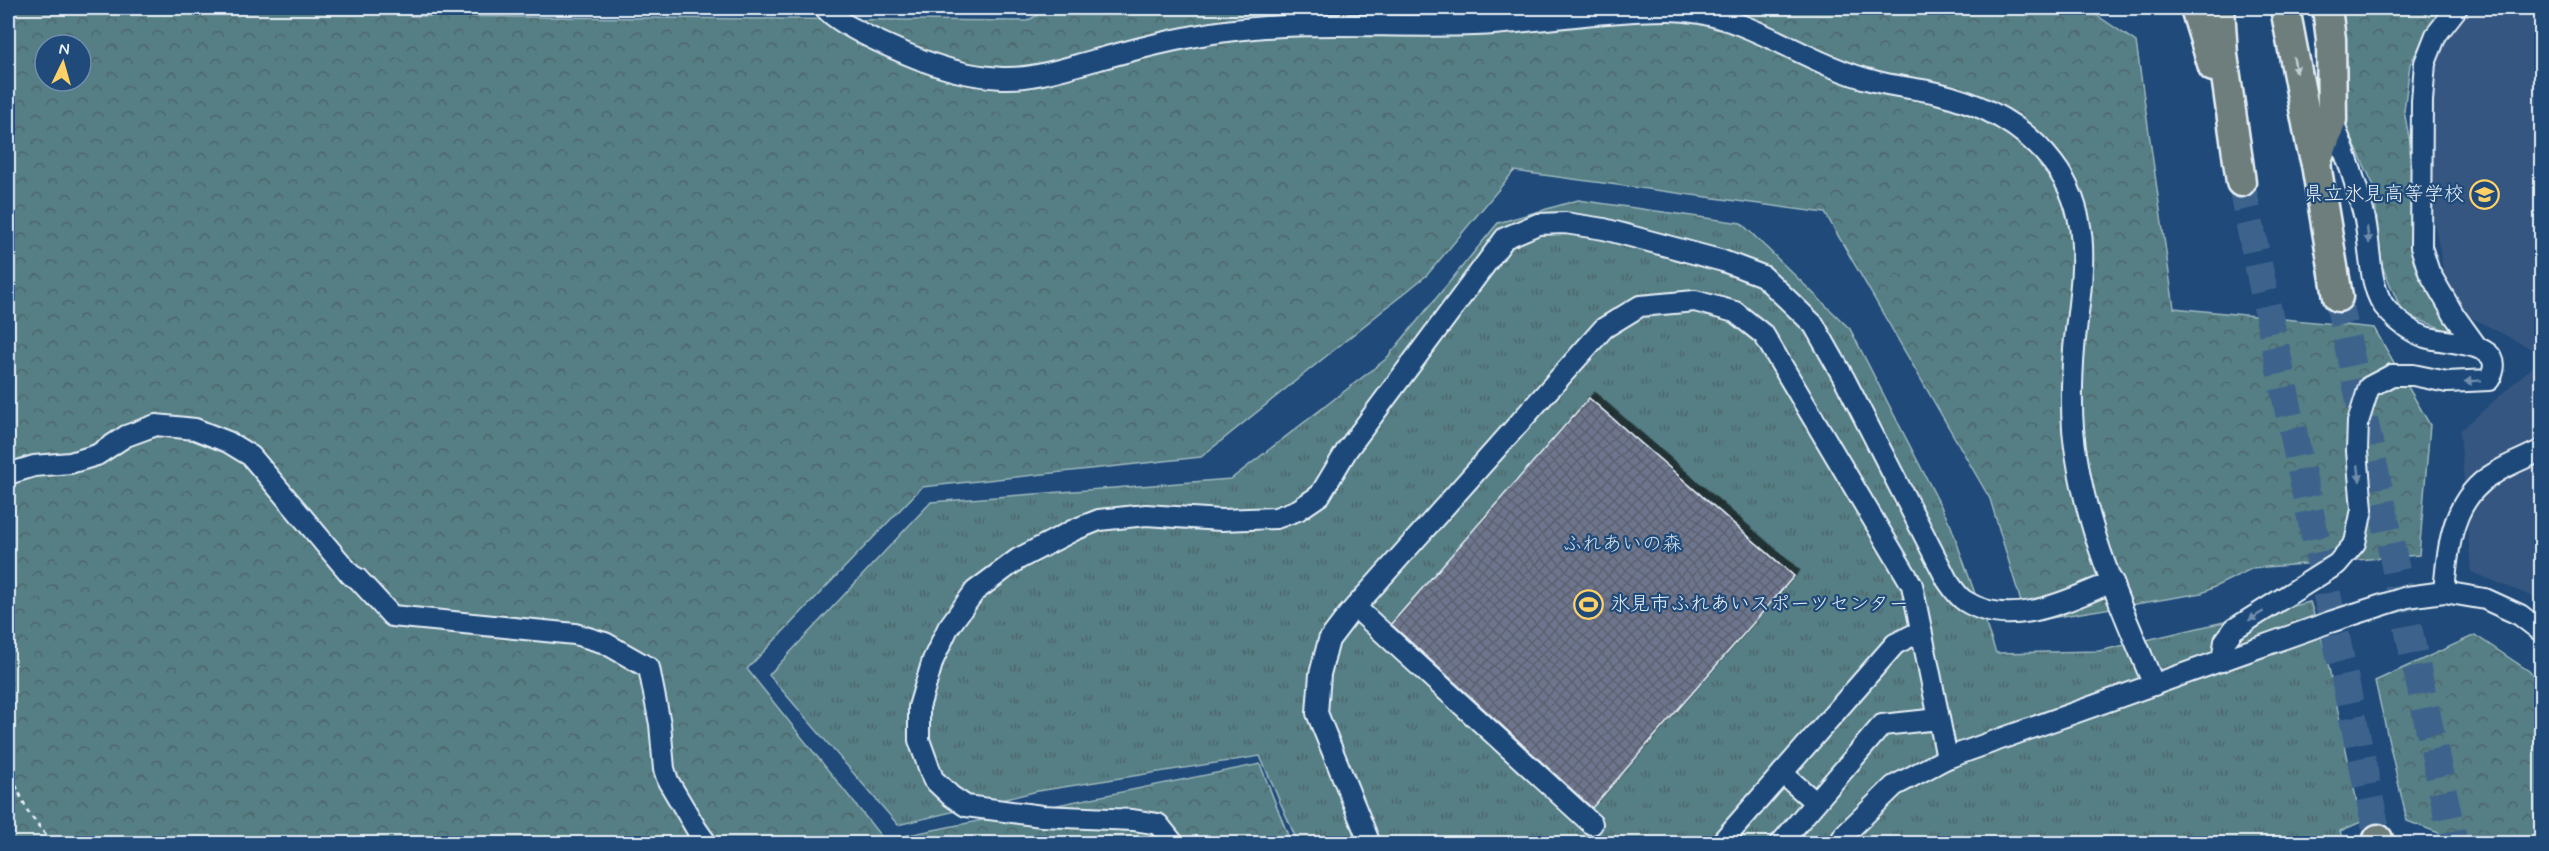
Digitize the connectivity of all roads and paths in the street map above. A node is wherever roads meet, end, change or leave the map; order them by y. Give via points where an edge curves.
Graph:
1 (825, 8) edge
2 (2195, 8) edge
3 (2220, 8) edge
4 (2285, 8) edge
5 (2327, 8) edge
6 (2457, 8) edge
7 (2332, 120) junction
8 (2232, 123) junction
9 (2316, 164) junction
10 (2241, 182) tunnel mouth
11 (2338, 297) tunnel mouth
12 (2477, 347) junction
13 (2541, 450) edge
14 (8, 474) edge
15 (2113, 582) junction
16 (2444, 592) junction
17 (1354, 607) junction
18 (1921, 630) junction
19 (2541, 632) edge
20 (2222, 661) junction
21 (2154, 685) junction
22 (1939, 719) junction
23 (1947, 758) junction
24 (8, 769) edge
25 (1782, 774) junction
26 (1815, 802) junction
27 (1592, 824) dead end
28 (53, 843) edge
29 (707, 843) edge
30 (1174, 843) edge
31 (1370, 843) edge
32 (1720, 843) edge
33 (1780, 843) edge
34 (1839, 843) edge

1 - 15 street via 857,30 910,54 955,71 998,78 1028,78 1170,41 1227,31 1296,25 1475,25 1670,9 1714,15 1833,68 1874,81 1981,106 2024,132 2055,165 2073,198 2082,230 2083,270 2071,404 2087,512
2 - 8 highway
3 - 8 highway
4 -> 9 highway
5 - 7 highway
6 - 12 street via 2436,35 2425,63 2421,247 2429,272
7 - 9 highway
7 -> 12 street via 2351,166 2365,218 2374,284 2385,309 2402,325 2425,337
8 - 10 highway
9 - 11 highway
12 -> 20 street via 2494,362 2489,380 2448,382 2392,375 2369,387 2358,422 2356,451 2362,509 2355,543 2337,564 2234,629 2225,641
13 - 16 street via 2493,473 2458,514 2449,538
14 - 29 street via 97,455 126,436 156,425 195,429 228,442 251,456 351,575 392,616 575,634 605,643 649,668 666,775
15 - 21 street
15 - 30 street via 2038,611 2014,614 1965,601 1947,580 1814,325 1764,276 1604,229 1565,223 1538,224 1505,238 1347,450 1320,495 1298,510 1276,518 1221,520 1146,515 1099,520 1018,560 975,591 948,628 933,660 919,707 919,740 933,779 966,806 1158,824
16 - 19 street via 2485,599 2520,615
16 - 20 street via 2407,597
17 - 18 street via 1604,328 1640,306 1695,301 1735,312 1764,334 1912,585
17 - 27 street
17 - 31 street via 1329,640 1320,674 1317,713
18 - 22 street
18 - 25 street via 1895,644
20 - 21 street
21 - 23 street
22 - 23 street
22 - 26 street via 1882,725
23 - 34 street via 1894,786
24 - 28 path via 28,812
25 - 26 street
25 - 32 street
26 - 33 street

